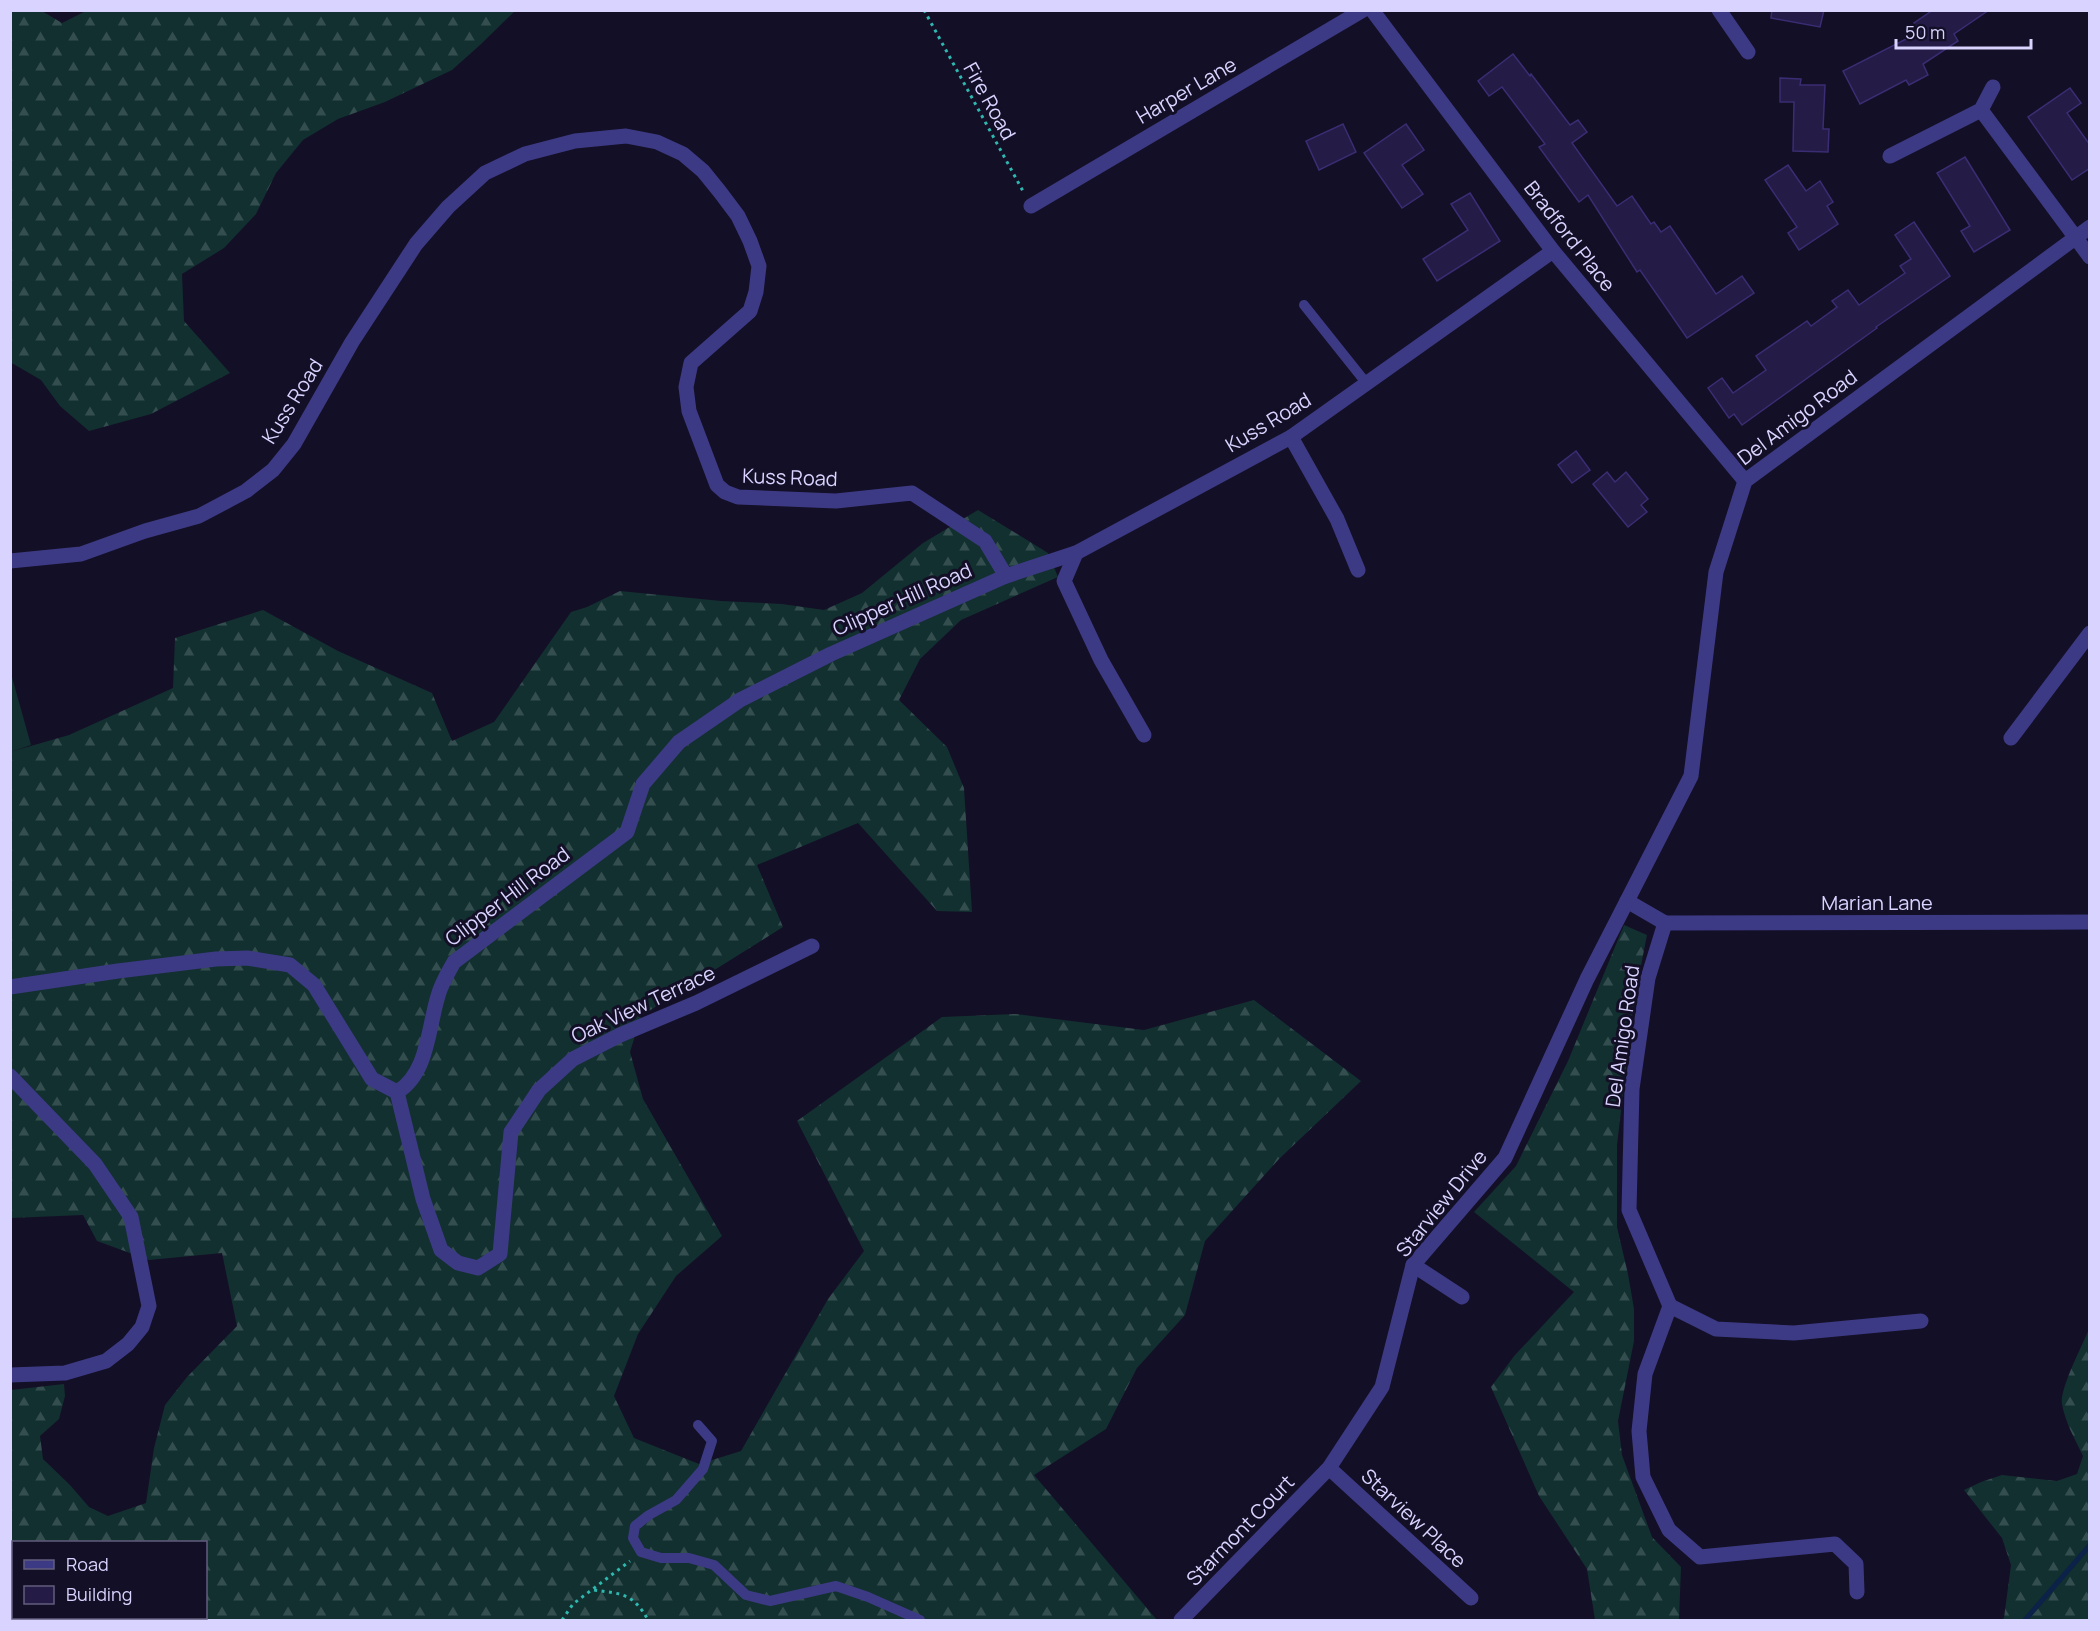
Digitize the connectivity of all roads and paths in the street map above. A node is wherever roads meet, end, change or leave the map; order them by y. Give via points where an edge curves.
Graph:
1 (924, 10) edge
2 (1364, 10) edge
3 (1372, 10) edge
4 (1719, 10) edge
5 (1344, 15) edge
6 (1748, 52) dead end
7 (1994, 87) dead end
8 (1981, 110) junction
9 (1890, 156) dead end
10 (1030, 206) joint
11 (2090, 227) edge
12 (2075, 238) junction
13 (1553, 251) junction
14 (2090, 257) edge
15 (1304, 305) dead end
16 (1367, 384) junction
17 (1291, 437) junction
18 (1745, 481) junction
19 (1076, 553) junction
20 (10, 561) edge
21 (1358, 570) dead end
22 (1006, 576) junction
23 (2090, 633) edge
24 (1143, 735) dead end
25 (2011, 738) dead end
26 (1627, 901) junction
27 (2090, 922) edge
28 (1665, 923) junction
29 (812, 946) dead end
30 (10, 987) edge
31 (10, 1076) edge
32 (397, 1092) junction
33 (1413, 1264) junction
34 (1462, 1297) dead end
35 (1670, 1306) junction
36 (1921, 1321) dead end
37 (10, 1375) edge
38 (698, 1425) dead end
39 (1329, 1468) junction
40 (641, 1552) junction
41 (594, 1590) junction
42 (1857, 1592) dead end
43 (1471, 1598) dead end
44 (562, 1620) edge
45 (648, 1620) edge
46 (920, 1620) edge
47 (1181, 1620) edge

1 - 10 path, Fire Road
2 - 5 street, Harper Lane
3 - 13 street, Bradford Place
4 - 6 street
5 - 10 street, Harper Lane
7 - 8 street
8 - 9 street
8 - 12 street
11 - 12 street, Del Amigo Road
12 - 14 street
12 - 18 street, Del Amigo Road
13 - 16 street, Kuss Road
13 - 18 street, Bradford Place
15 - 16 lane
16 - 17 street, Kuss Road
17 - 19 street, Kuss Road
17 - 21 street via 1337,519
18 - 26 street, Del Amigo Road via 1716,573 1691,776
19 - 22 street, Kuss Road
19 - 24 street via 1064,581 1101,660
20 - 22 street, Kuss Road via 81,554 199,516 246,490 273,470 294,444 416,244 448,207 485,173 525,154 575,141 626,136 657,142 683,154 703,171 738,216 759,266 750,311 691,363 689,371 689,411 717,484 724,492 738,497 836,501 912,493 985,541
22 - 32 street, Clipper Hill Road via 831,654 740,700 679,742 643,784 627,832 454,962 438,993 421,1064 406,1087
23 - 25 street
26 - 28 street
26 - 33 street, Starview Drive via 1505,1158
27 - 28 street, Marian Lane
28 - 35 street, Del Amigo Road via 1648,978 1632,1089 1629,1210
29 - 32 street, Oak View Terrace via 573,1059 539,1090 511,1132 500,1254 478,1268 458,1263 441,1250 423,1199
30 - 32 street via 216,959 247,958 290,965 314,985 372,1079
31 - 37 street via 95,1164 131,1217 149,1306 142,1327 106,1362 65,1373
33 - 34 street
33 - 39 street, Starview Drive via 1382,1387
35 - 36 street via 1716,1329 1794,1333
35 - 42 street via 1645,1374 1639,1431 1644,1477 1669,1530 1700,1557 1835,1544 1856,1564
38 - 40 lane via 712,1441 703,1469 676,1500 635,1526 633,1538
39 - 43 street, Starview Place
39 - 47 street, Starmont Court
40 - 41 path
40 - 46 lane via 714,1565 747,1596 770,1601 836,1586
41 - 44 path via 573,1604
41 - 45 path via 618,1593 639,1604

